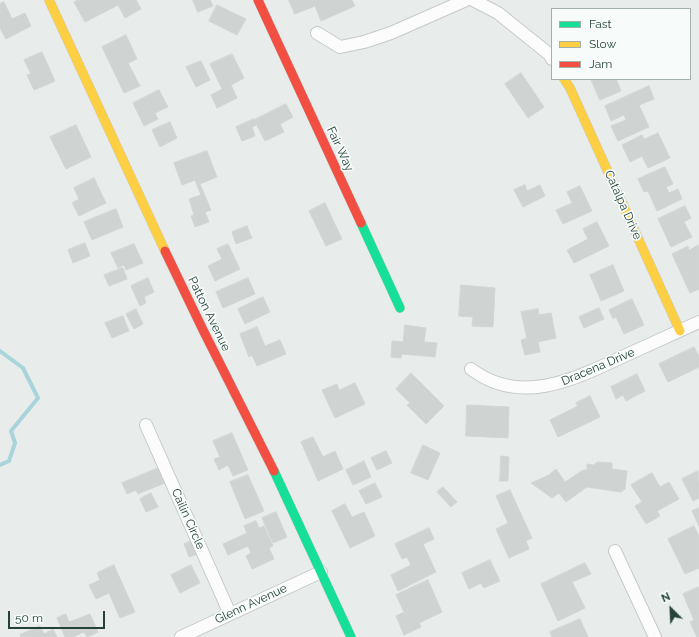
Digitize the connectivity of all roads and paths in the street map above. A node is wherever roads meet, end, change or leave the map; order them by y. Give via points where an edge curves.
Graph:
1 (49, 0) edge
2 (258, 0) edge
3 (466, 0) edge
4 (473, 0) edge
5 (316, 33) dead end
6 (551, 57) edge
7 (565, 80) edge
8 (400, 308) dead end
9 (699, 322) edge
10 (680, 331) junction
11 (470, 369) dead end
12 (146, 425) dead end
13 (615, 551) dead end
14 (321, 572) junction
15 (230, 614) junction
16 (181, 637) edge
17 (351, 637) edge
18 (655, 637) edge

1 - 14 street, Patton Avenue via 199,323 268,457
2 - 8 street, Fair Way
3 - 5 street via 364,42 340,47
4 - 6 street via 498,13
7 - 10 street, Catalpa Drive
9 - 10 street, Dracena Drive
10 - 11 street, Dracena Drive via 591,372 548,386 505,386 486,379
12 - 15 street, Cailin Circle
13 - 18 street
14 - 15 street, Glenn Avenue
14 - 17 street, Patton Avenue
15 - 16 street, Glenn Avenue

